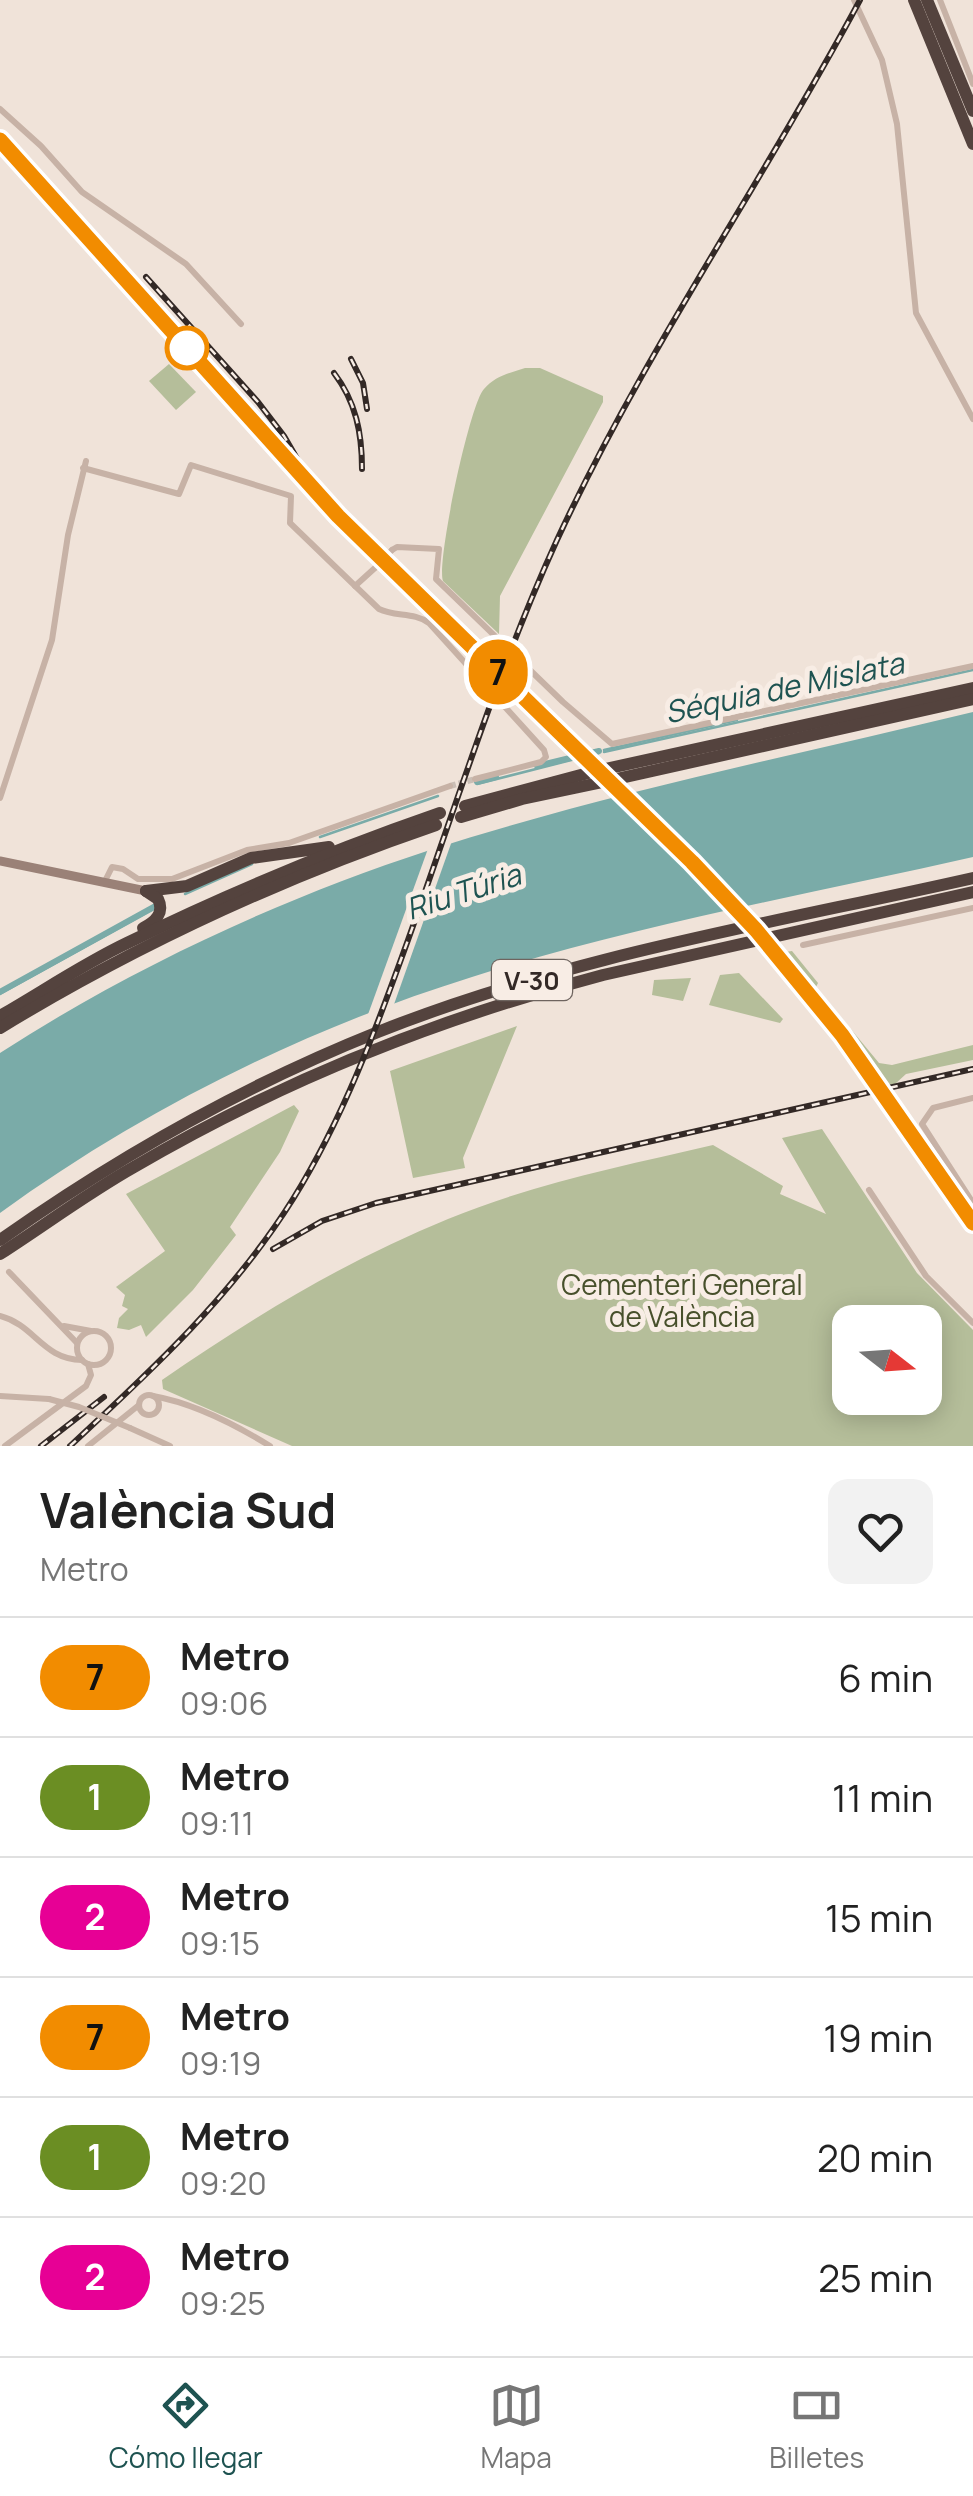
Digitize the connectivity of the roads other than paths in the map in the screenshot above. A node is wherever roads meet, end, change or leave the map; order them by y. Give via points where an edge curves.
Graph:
1 (854, 0) edge
2 (914, 0) edge
3 (927, 0) edge
4 (940, 0) edge
5 (973, 84) edge
6 (0, 109) edge
7 (973, 110) edge
8 (973, 144) edge
9 (240, 324) dead end
10 (973, 419) edge
11 (355, 586) junction
12 (973, 666) edge
13 (973, 688) edge
14 (973, 699) edge
15 (602, 776) junction
16 (474, 779) tunnel mouth
17 (450, 786) tunnel mouth
18 (0, 798) edge
19 (463, 811) dead end
20 (438, 819) dead end
21 (358, 846) junction
22 (0, 861) edge
23 (973, 878) edge
24 (104, 883) junction
25 (146, 891) junction
26 (973, 892) edge
27 (973, 908) edge
28 (127, 942) junction
29 (803, 945) dead end
30 (0, 1016) edge
31 (0, 1028) edge
32 (399, 1038) junction
33 (973, 1098) edge
34 (119, 1162) junction
35 (869, 1190) dead end
36 (973, 1203) edge
37 (0, 1250) edge
38 (9, 1272) dead end
39 (0, 1316) edge
40 (973, 1323) edge
41 (63, 1326) junction
42 (94, 1332) junction
43 (78, 1346) junction
44 (60, 1358) junction
45 (85, 1362) junction
46 (0, 1396) edge
47 (153, 1396) junction
48 (182, 1404) junction
49 (158, 1408) junction
50 (141, 1409) junction
51 (5, 1446) edge
52 (88, 1446) edge
53 (170, 1446) edge
54 (270, 1446) edge

1 - 10 street via 882,60 897,124 916,314
2 - 8 highway
3 - 7 highway
4 - 5 street
6 - 9 street via 94,202 186,264
11 - 12 street, bridge via 398,547 439,548 436,579 612,744
11 - 16 street via 378,609 430,623 544,750 541,762
11 - 18 street via 290,523 291,496 191,465 178,494 85,464 52,640
13 - 15 highway
14 - 15 highway
15 - 19 highway
17 - 24 street via 188,874 138,879 112,867
20 - 21 highway
21 - 25 highway via 251,858 187,886
21 - 28 highway
21 - 31 highway via 158,940
22 - 24 street
23 - 34 highway, V-30 via 599,962 463,1002 301,1065
24 - 25 street
25 - 28 highway via 158,899 160,914
26 - 32 highway, V-30 via 604,974
27 - 29 street
28 - 30 highway
32 - 34 highway via 222,1109
32 - 37 highway, V-30 via 187,1137
33 - 36 street via 935,1107 924,1131
34 - 37 highway, V-30
35 - 40 street via 926,1276
38 - 41 street
39 - 44 street
41 - 42 street
41 - 43 street
42 - 43 street
42 - 45 street via 108,1338 110,1352 102,1364
43 - 44 street
43 - 45 street
44 - 45 street
45 - 51 street via 91,1375 86,1386
46 - 53 street, bridge via 79,1407
47 - 48 street
47 - 49 street
47 - 50 street via 144,1396
48 - 49 street
48 - 54 street
49 - 50 street via 152,1414
50 - 52 street

